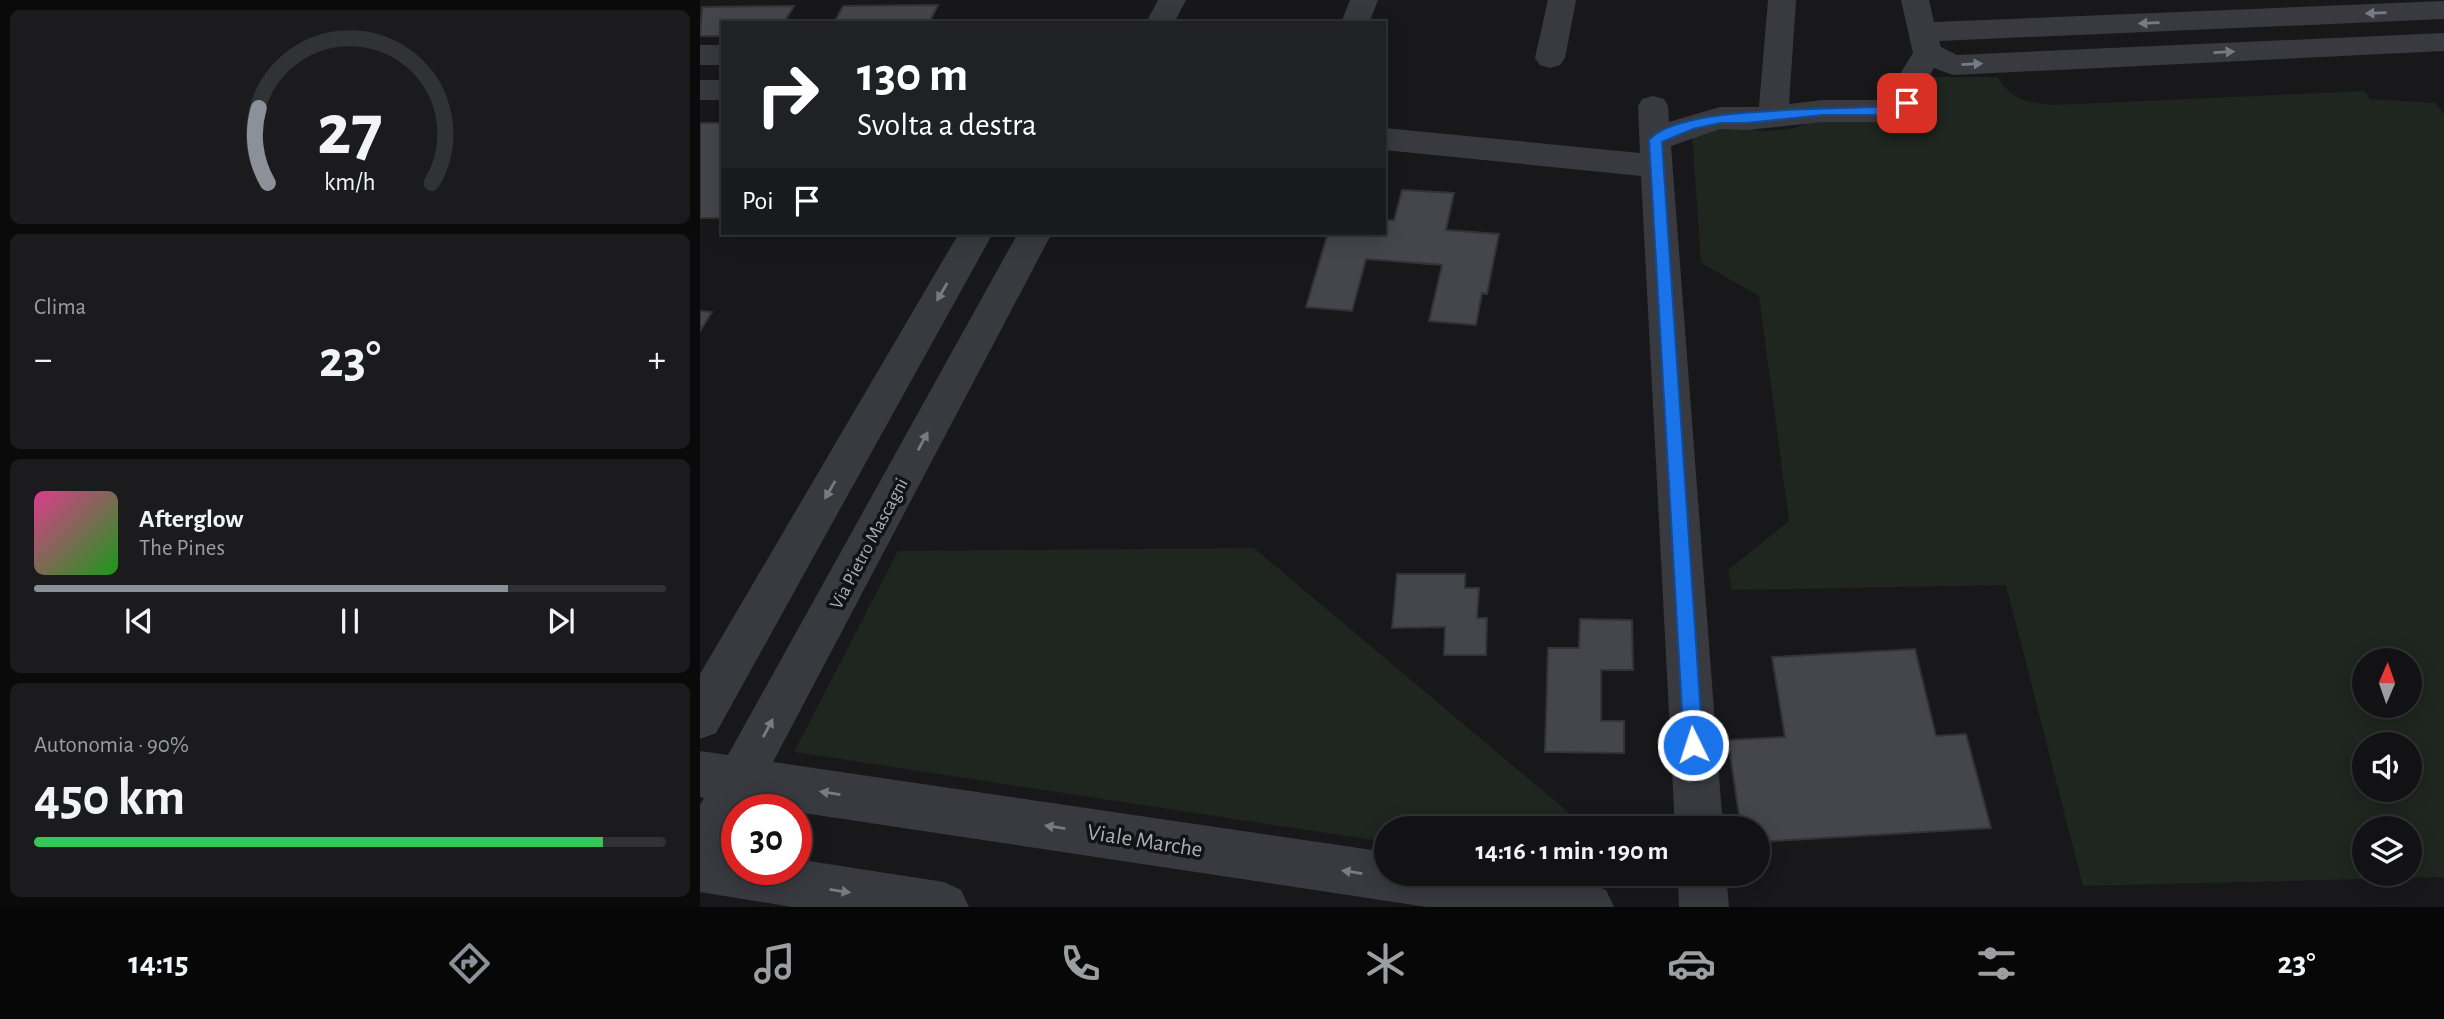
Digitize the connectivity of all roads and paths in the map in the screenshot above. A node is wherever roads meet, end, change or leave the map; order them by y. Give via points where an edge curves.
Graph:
1 (1172, 0) edge
2 (1364, 0) edge
3 (1562, 0) edge
4 (1782, 0) edge
5 (1915, 0) edge
6 (2444, 10) edge
7 (1161, 21) edge
8 (1356, 21) edge
9 (1925, 42) junction
10 (2444, 43) edge
11 (700, 55) edge
12 (721, 55) edge
13 (1550, 58) dead end
14 (700, 90) edge
15 (721, 90) edge
16 (1773, 117) junction
17 (1655, 137) junction
18 (1386, 139) edge
19 (975, 235) edge
20 (1034, 235) edge
21 (700, 717) edge
22 (720, 777) edge
23 (1698, 816) edge
24 (700, 852) edge
25 (700, 869) edge
26 (1703, 886) edge
27 (944, 907) edge
28 (1589, 907) edge
29 (1704, 907) edge

1 - 7 street
2 - 8 street
3 - 13 street
4 - 16 street
5 - 9 street
6 -> 9 street
9 -> 10 street via 1953,65
9 - 16 street via 1907,103 1892,111
11 - 12 street
14 - 15 street
16 - 17 street via 1720,118
17 - 18 street
17 - 23 street
19 -> 21 street
22 -> 20 street, Via Pietro Mascagni
22 - 24 street, Via Pietro Mascagni
28 -> 22 street, Viale Marche
25 -> 27 street
26 - 29 street

